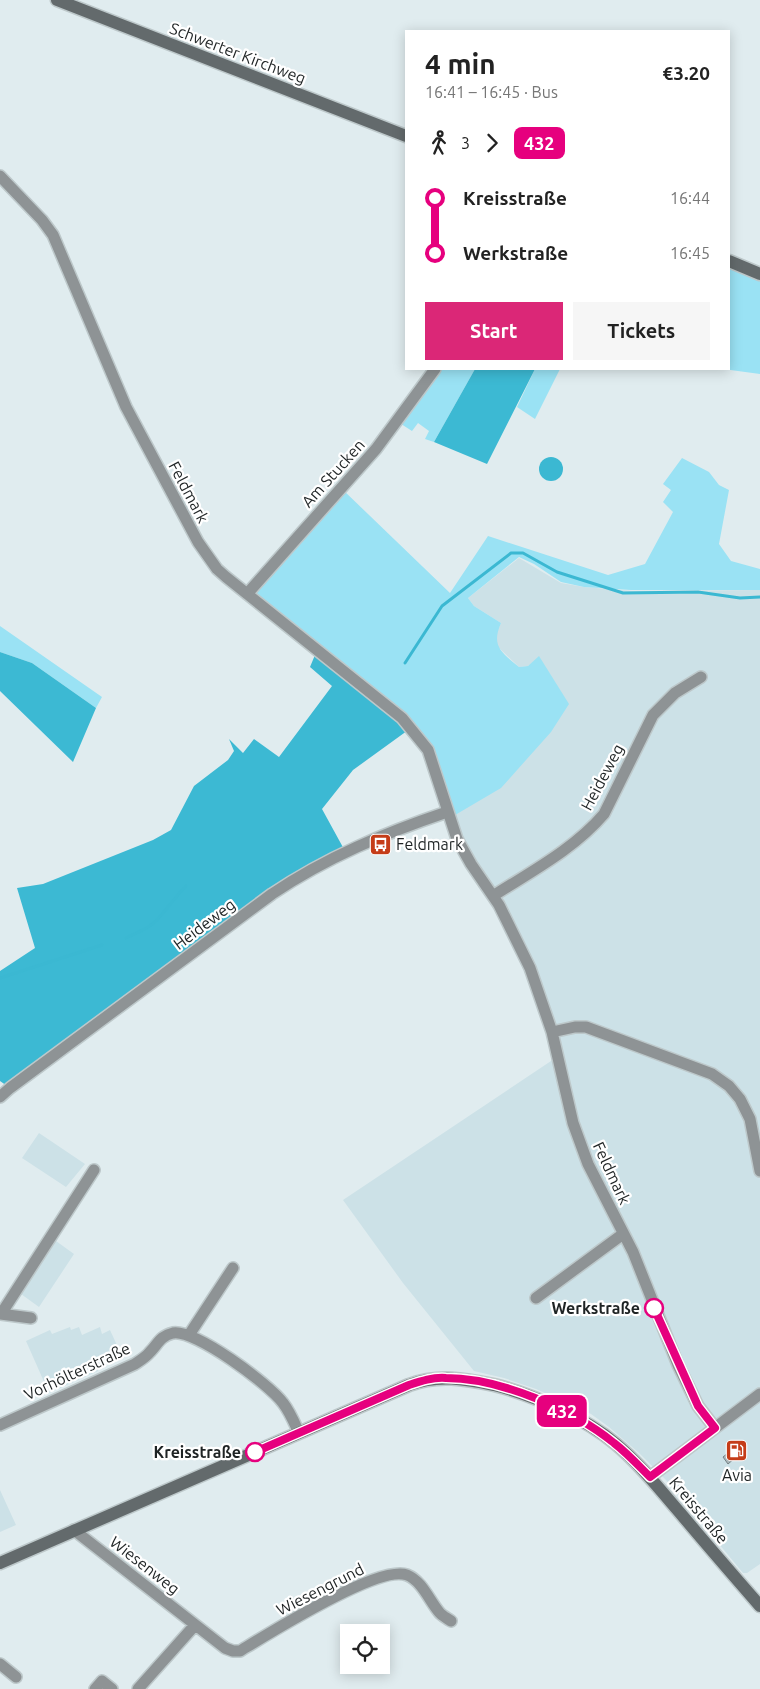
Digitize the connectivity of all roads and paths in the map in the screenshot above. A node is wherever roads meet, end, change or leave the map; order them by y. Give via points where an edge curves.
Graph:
1 (57, 0) edge
2 (405, 136) edge
3 (0, 176) edge
4 (730, 261) edge
5 (760, 274) edge
6 (434, 370) edge
7 (247, 594) junction
8 (701, 677) dead end
9 (448, 812) junction
10 (493, 896) junction
11 (552, 1032) junction
12 (0, 1098) edge
13 (94, 1170) dead end
14 (760, 1172) edge
15 (623, 1234) junction
16 (233, 1268) dead end
17 (536, 1298) dead end
18 (1, 1314) edge
19 (31, 1318) dead end
20 (189, 1334) junction
21 (760, 1394) edge
22 (0, 1424) edge
23 (715, 1428) junction
24 (298, 1433) junction
25 (650, 1477) junction
26 (74, 1530) junction
27 (0, 1562) edge
28 (760, 1606) edge
29 (451, 1621) dead end
30 (195, 1625) junction
31 (0, 1664) edge
32 (16, 1678) dead end
33 (95, 1689) edge
34 (112, 1689) edge
35 (138, 1689) edge

1 - 2 main road, Schwerter Kirchweg
3 - 7 street, Feldmark via 53,235 126,407 198,542 217,569
4 - 5 main road
6 - 7 street, Am Stucken via 376,449
7 - 9 street, Feldmark via 402,718 428,750
8 - 10 street, Heideweg via 675,693 653,715 604,814 594,826 569,848
9 - 10 street, Feldmark via 471,864
9 - 12 street, Heideweg via 345,851 306,871
10 - 11 street, Feldmark via 530,968
11 - 14 street via 586,1027 721,1079 746,1108
11 - 15 street, Feldmark via 580,1143
13 - 18 street
15 - 17 street
15 - 23 street, Feldmark via 678,1365 698,1406
16 - 20 street
18 - 19 street
20 - 22 street, Vorhölterstraße via 165,1335 135,1364
20 - 24 street via 246,1368 264,1383 291,1414
21 - 23 street
23 - 25 street
24 - 25 main road, Kreisstraße via 420,1381 447,1378 475,1381 540,1401 584,1423 615,1444
24 - 26 main road, Kreisstraße
25 - 28 main road, Kreisstraße
26 - 27 main road, Kreisstraße
26 - 30 street, Wiesenweg
29 - 30 street, Wiesengrund via 440,1614 413,1578 396,1573 338,1595 240,1651 225,1648
30 - 35 street
31 - 32 street
33 - 34 street via 102,1681

